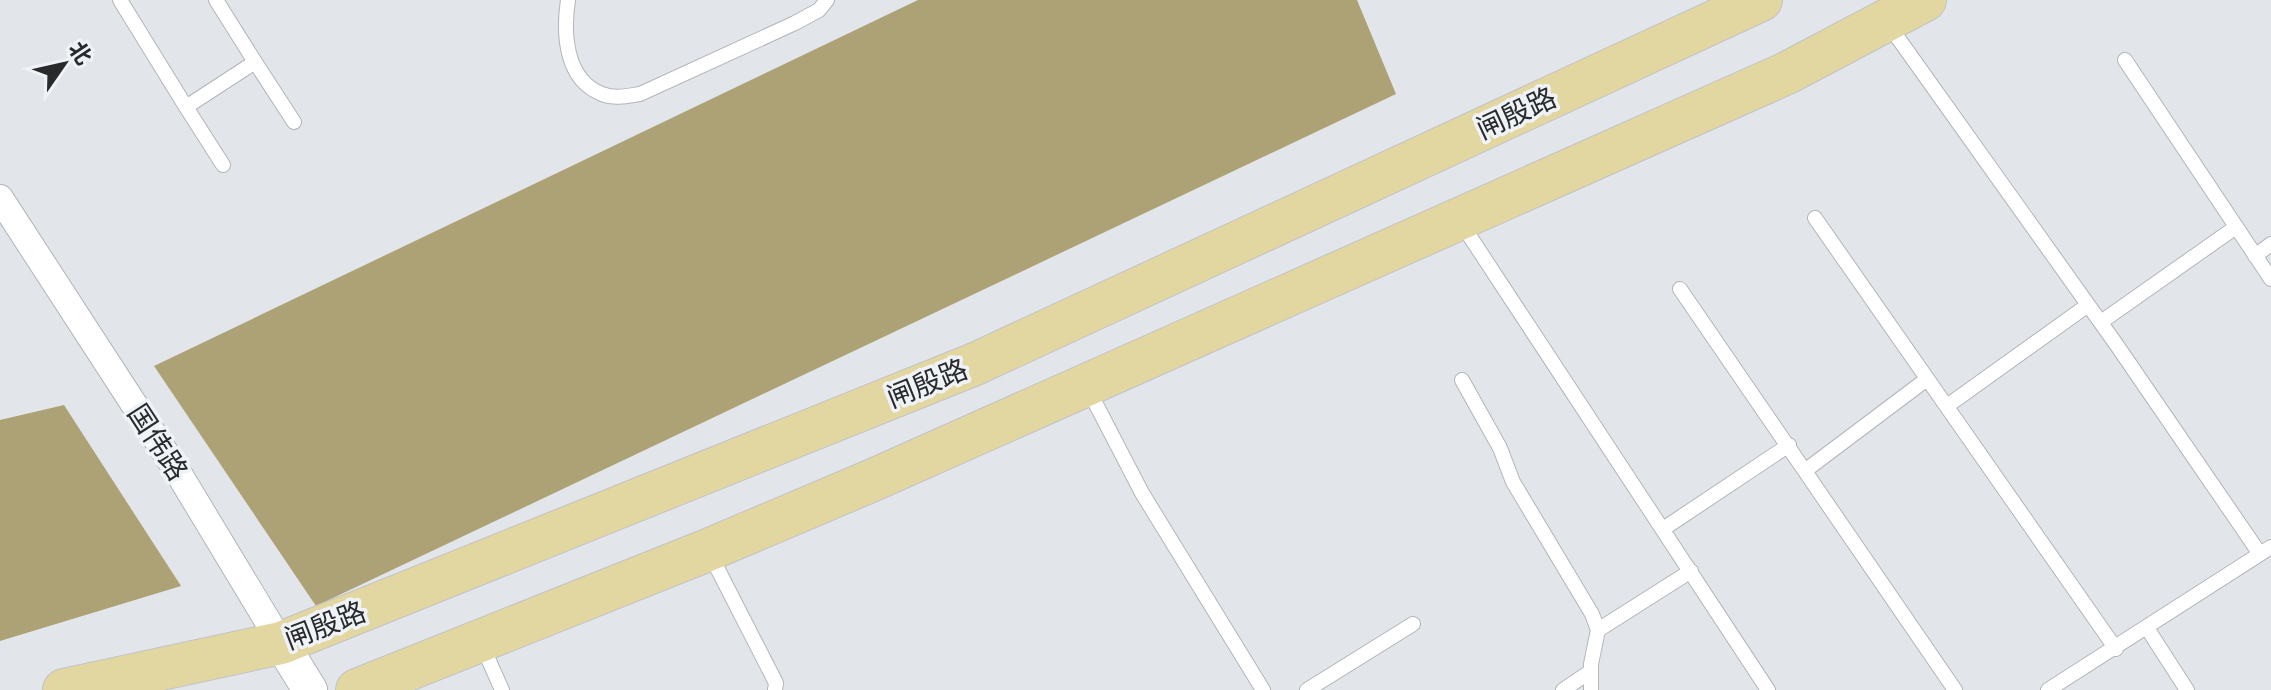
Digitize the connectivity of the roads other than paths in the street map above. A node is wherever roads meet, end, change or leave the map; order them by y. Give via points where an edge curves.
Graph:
1 (120, 0) edge
2 (216, 0) edge
3 (568, 0) edge
4 (827, 0) edge
5 (1761, 0) edge
6 (1925, 0) edge
7 (1886, 21) junction
8 (2125, 60) dead end
9 (255, 62) junction
10 (186, 107) junction
11 (294, 122) dead end
12 (223, 165) dead end
13 (0, 198) edge
14 (1815, 218) dead end
15 (1458, 219) junction
16 (2236, 227) junction
17 (2271, 244) edge
18 (2255, 256) junction
19 (2271, 279) edge
20 (1680, 289) dead end
21 (2088, 305) junction
22 (2101, 322) junction
23 (1927, 379) junction
24 (1462, 380) dead end
25 (1086, 385) junction
26 (1947, 406) junction
27 (1789, 445) junction
28 (1806, 470) junction
29 (1663, 529) junction
30 (708, 550) junction
31 (2266, 550) edge
32 (1691, 571) junction
33 (1413, 624) dead end
34 (2147, 628) junction
35 (1598, 630) junction
36 (480, 641) junction
37 (281, 643) junction
38 (2116, 649) junction
39 (1591, 671) junction
40 (64, 690) edge
41 (310, 690) edge
42 (357, 690) edge
43 (502, 690) edge
44 (775, 690) edge
45 (1263, 690) edge
46 (1307, 690) edge
47 (1563, 690) edge
48 (1591, 690) edge
49 (1768, 690) edge
50 (1955, 690) edge
51 (2048, 690) edge
52 (2187, 690) edge

1 - 10 lane
2 - 9 lane
3 - 4 lane via 565,37 571,63 582,81 600,94 619,97 640,94 795,23
5 - 37 main road, 闸殷路 via 975,364
6 - 7 main road
7 - 15 main road via 1787,73
7 - 21 lane
8 - 16 lane
9 - 10 lane
9 - 11 lane
10 - 12 lane
13 - 37 street, 国伟路 via 176,469
14 - 23 lane
15 - 25 main road
15 - 29 lane
16 - 18 lane
16 - 22 lane
17 - 18 lane
18 - 19 lane
20 - 27 lane
21 - 22 lane
21 - 26 lane
22 - 31 lane
23 - 26 lane
23 - 28 lane
24 - 35 lane
25 - 30 main road
25 - 45 lane via 1142,493
26 - 38 lane
27 - 28 lane
27 - 29 lane
28 - 50 lane
29 - 32 lane
30 - 36 main road
30 - 44 lane
31 - 34 lane
32 - 35 lane
32 - 49 lane
33 - 46 lane
34 - 38 lane
34 - 52 lane
35 - 39 lane
36 - 42 main road
36 - 43 lane
37 - 40 main road, 闸殷路
37 - 41 street, 国伟路
38 - 51 lane
39 - 47 lane
39 - 48 lane

